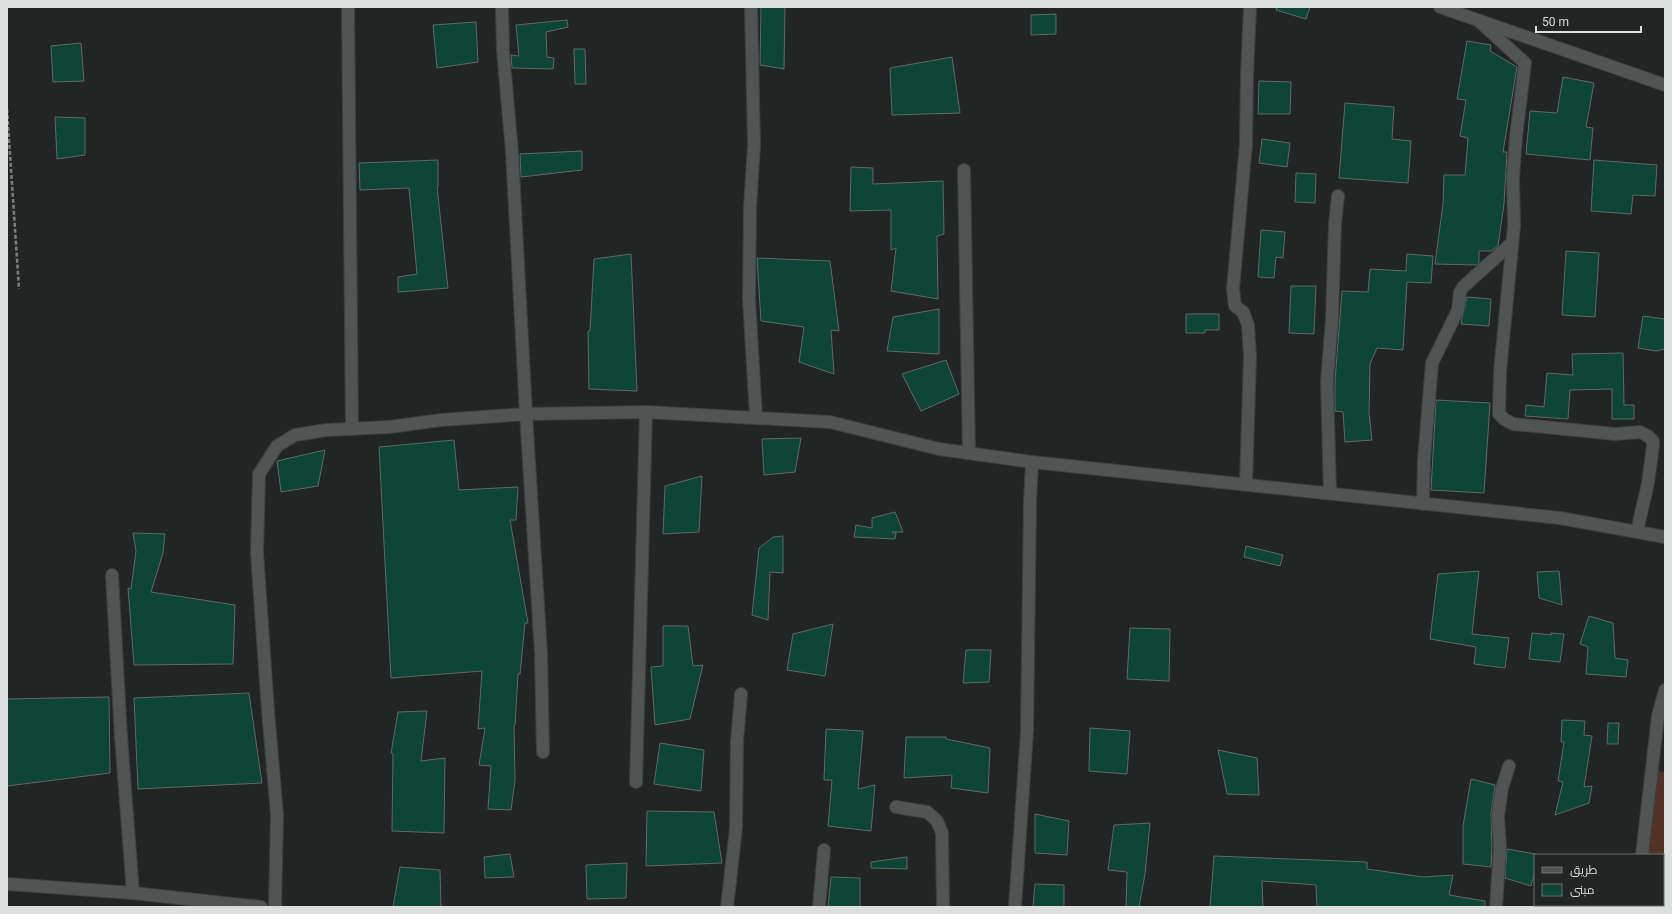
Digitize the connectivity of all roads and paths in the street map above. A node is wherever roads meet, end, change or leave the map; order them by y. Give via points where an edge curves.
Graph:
1 (348, 7) edge
2 (502, 7) edge
3 (751, 7) edge
4 (1250, 7) edge
5 (1440, 7) edge
6 (1479, 21) junction
7 (1665, 85) edge
8 (7, 109) edge
9 (964, 170) dead end
10 (1338, 196) dead end
11 (1512, 243) junction
12 (19, 289) dead end
13 (646, 412) junction
14 (526, 414) junction
15 (756, 417) junction
16 (352, 429) junction
17 (969, 453) junction
18 (1032, 462) junction
19 (1246, 484) junction
20 (1330, 494) junction
21 (1423, 504) junction
22 (1637, 531) junction
23 (1665, 537) edge
24 (112, 575) dead end
25 (1665, 690) edge
26 (741, 694) dead end
27 (543, 752) dead end
28 (1509, 766) dead end
29 (636, 782) dead end
30 (896, 807) dead end
31 (824, 850) dead end
32 (1642, 854) edge
33 (7, 884) edge
34 (133, 893) junction
35 (261, 907) edge
36 (275, 907) edge
37 (727, 907) edge
38 (819, 907) edge
39 (943, 907) edge
40 (1015, 907) edge
41 (1496, 907) edge

1 - 16 street
2 - 14 street
3 - 15 street via 754,145 749,299
4 - 19 street via 1246,144 1233,289 1235,306 1243,312 1248,325 1250,356
5 - 6 street
6 - 7 street
6 - 11 street via 1525,63 1515,150
8 - 12 path
9 - 17 street
10 - 20 street via 1334,224 1332,319 1327,381
11 - 21 street via 1463,287 1458,310 1432,363
11 - 22 street via 1500,372 1499,414 1513,424 1615,434 1640,432 1648,436 1653,441 1648,483
13 - 14 street
13 - 15 street
13 - 29 street
14 - 16 street
14 - 27 street via 541,654
15 - 17 street via 830,422 939,449
16 - 36 street via 295,435 276,446 259,474 258,553 277,815
17 - 18 street
18 - 19 street
18 - 40 street via 1027,731
19 - 20 street
20 - 21 street
21 - 22 street via 1560,518 1595,526
22 - 23 street
24 - 34 street
25 - 32 street via 1658,716
26 - 37 street via 737,741 736,828
28 - 41 street via 1502,788 1498,816 1500,847
30 - 39 street via 927,812 937,821 942,833
31 - 38 street
33 - 34 street
34 - 35 street

